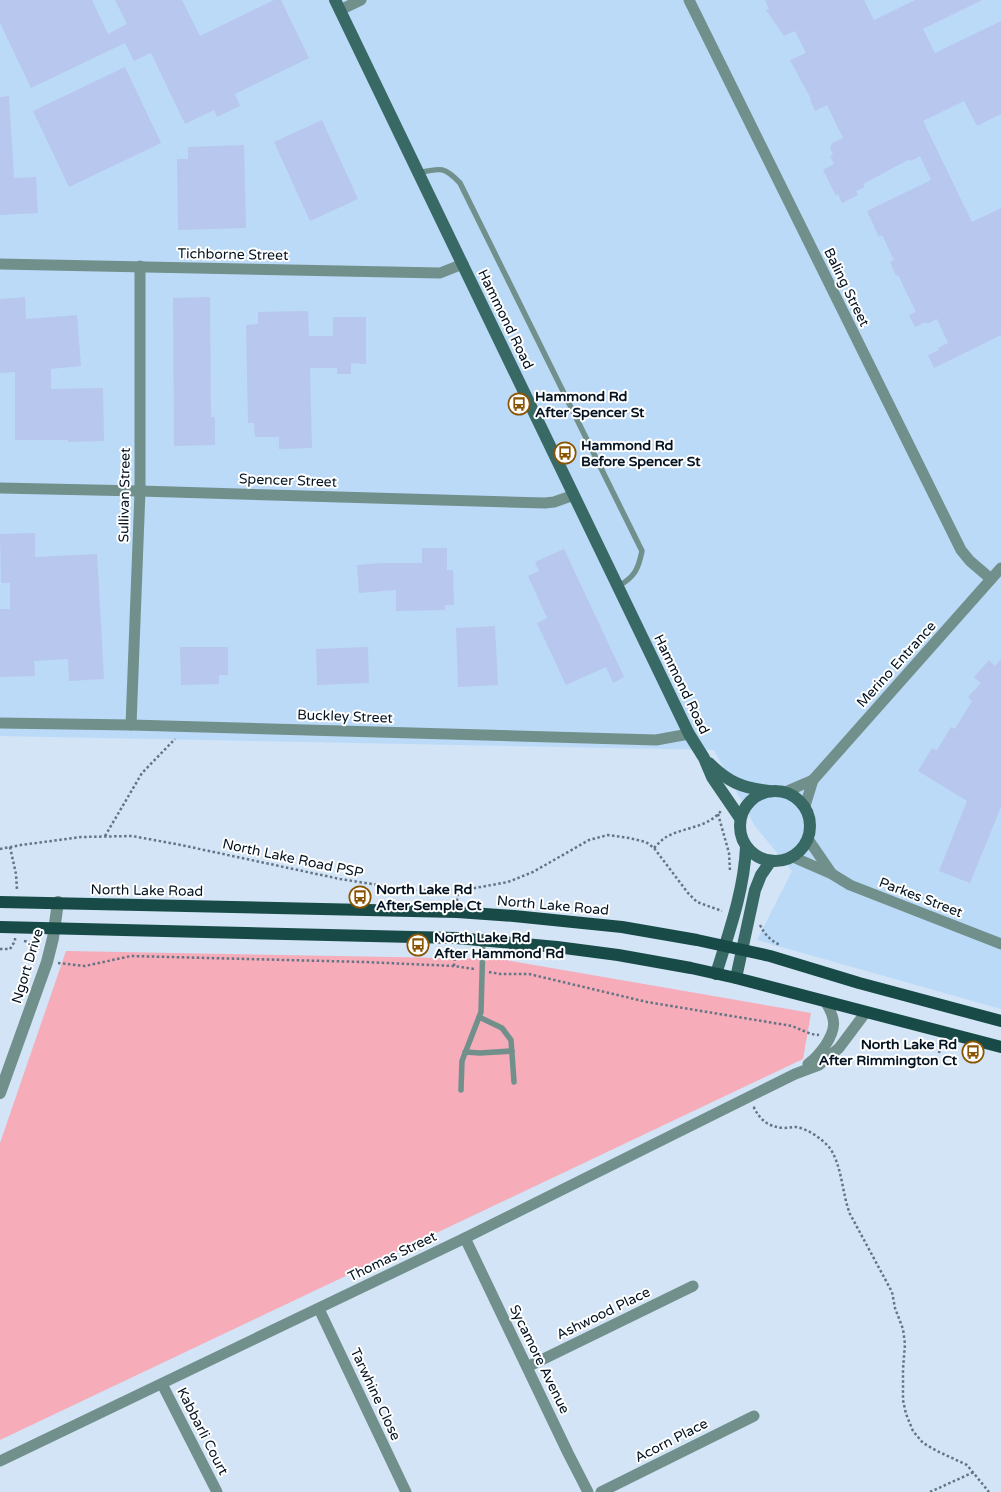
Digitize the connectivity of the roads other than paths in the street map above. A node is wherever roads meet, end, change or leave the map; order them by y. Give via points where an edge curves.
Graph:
1 (361, 0) edge
2 (689, 0) edge
3 (337, 5) edge
4 (418, 173) junction
5 (0, 264) edge
6 (462, 264) junction
7 (140, 266) junction
8 (0, 488) edge
9 (140, 491) junction
10 (574, 496) junction
11 (1001, 568) edge
12 (992, 579) junction
13 (618, 586) junction
14 (0, 723) edge
15 (130, 725) junction
16 (689, 734) junction
17 (704, 758) junction
18 (813, 780) junction
19 (772, 791) junction
20 (785, 792) junction
21 (804, 806) junction
22 (740, 818) junction
23 (808, 838) junction
24 (746, 847) junction
25 (793, 857) junction
26 (770, 862) junction
27 (832, 874) junction
28 (0, 902) edge
29 (58, 902) junction
30 (0, 927) edge
31 (55, 928) junction
32 (484, 940) junction
33 (1001, 944) edge
34 (724, 946) junction
35 (742, 950) junction
36 (716, 974) junction
37 (736, 978) junction
38 (826, 1001) junction
39 (866, 1012) junction
40 (479, 1017) junction
41 (1001, 1021) edge
42 (1001, 1047) edge
43 (512, 1051) junction
44 (465, 1052) junction
45 (795, 1074) junction
46 (514, 1082) dead end
47 (461, 1090) dead end
48 (0, 1093) edge
49 (465, 1238) junction
50 (693, 1286) dead end
51 (319, 1309) junction
52 (527, 1368) junction
53 (162, 1384) junction
54 (754, 1416) dead end
55 (0, 1461) edge
56 (217, 1492) edge
57 (406, 1492) edge
58 (588, 1492) edge
59 (601, 1492) edge

1 - 3 street
2 - 12 street, Baling Street via 961,550
3 - 4 main road, Hammond Road
4 - 6 main road, Hammond Road
4 - 13 lane via 438,168 450,173 460,184 642,551 632,578
5 - 7 street, Tichborne Street
6 - 7 street, Tichborne Street via 440,273
6 - 10 main road, Hammond Road
7 - 9 street, Sullivan Street
8 - 9 street, Spencer Street
9 - 10 street, Spencer Street via 544,503
9 - 15 street, Sullivan Street
10 - 13 main road, Hammond Road
11 - 12 street, Merino Entrance
12 - 18 street, Merino Entrance
13 - 16 main road, Hammond Road
14 - 15 street, Buckley Street
15 - 16 street, Buckley Street via 656,740
16 - 17 main road, Hammond Road
17 - 19 main road, Hammond Road via 722,776 735,783
17 - 22 main road, Hammond Road via 712,777
18 - 20 street, Merino Entrance
18 - 21 street, Merino Entrance
19 - 20 main road
19 - 22 main road via 752,800
20 - 21 main road
21 - 23 main road via 810,822
22 - 24 main road via 740,833
23 - 25 main road
23 - 27 street, Parkes Street
24 - 26 main road
24 - 34 main road via 741,888
25 - 26 main road
25 - 27 street, Parkes Street
26 - 35 main road via 755,890
27 - 33 street, Parkes Street via 865,892
28 - 29 main road, North Lake Road
29 - 31 street, Ngort Drive
29 - 34 main road, North Lake Road via 504,915 622,927
30 - 31 main road
31 - 32 main road
31 - 48 street, Ngort Drive via 47,962
32 - 36 main road via 618,955
32 - 40 lane
34 - 35 main road, North Lake Road
34 - 36 main road
35 - 37 main road
35 - 41 main road, North Lake Road
36 - 37 main road
37 - 38 main road
38 - 39 main road
38 - 45 street, Thomas Street via 832,1012 832,1036 816,1058
39 - 42 main road
39 - 45 street, Thomas Street via 839,1048 819,1064
40 - 43 lane via 502,1028 511,1040
40 - 44 lane
43 - 44 lane
43 - 46 lane
44 - 47 lane
45 - 49 street, Thomas Street
49 - 51 street, Thomas Street
49 - 52 street, Sycamore Avenue
50 - 52 street, Ashwood Place
51 - 53 street, Thomas Street
51 - 57 street, Tarwhine Close
52 - 58 street, Sycamore Avenue
53 - 55 street, Thomas Street
53 - 56 street, Kabbarli Court
54 - 59 street, Acorn Place

